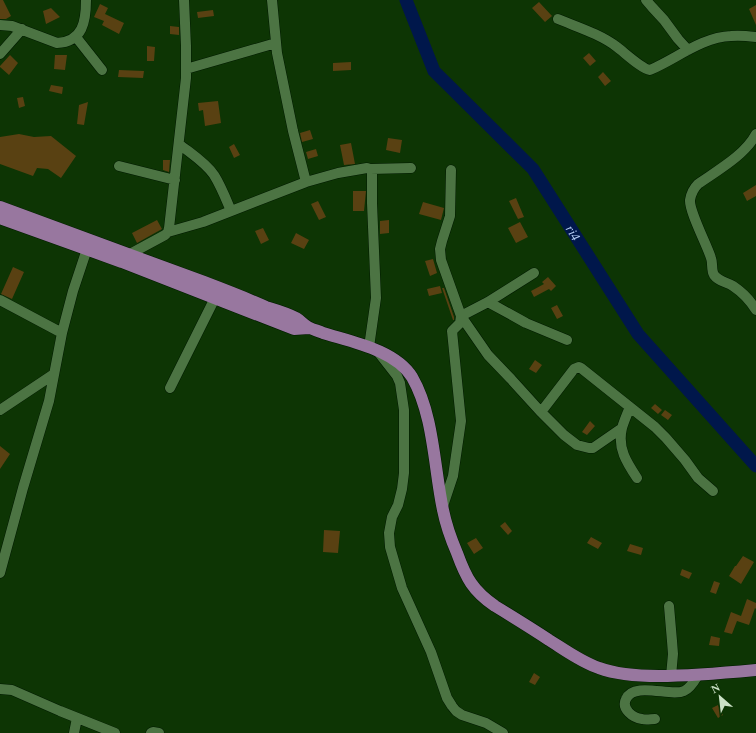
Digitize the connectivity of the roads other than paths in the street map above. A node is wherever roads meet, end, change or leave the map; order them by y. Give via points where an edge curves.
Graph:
1 (86, 0) edge
2 (184, 0) edge
3 (272, 0) edge
4 (646, 0) edge
5 (558, 19) dead end
6 (0, 25) edge
7 (22, 29) junction
8 (76, 37) junction
9 (756, 37) edge
10 (276, 43) junction
11 (688, 50) junction
12 (0, 54) edge
13 (186, 69) junction
14 (102, 70) dead end
15 (756, 134) edge
16 (179, 144) junction
17 (119, 166) dead end
18 (411, 168) dead end
19 (370, 169) junction
20 (451, 170) dead end
21 (175, 180) junction
22 (306, 182) junction
23 (0, 207) edge
24 (231, 211) junction
25 (0, 218) edge
26 (168, 232) junction
27 (88, 245) junction
28 (130, 254) junction
29 (534, 273) dead end
30 (216, 298) junction
31 (0, 300) edge
32 (488, 302) junction
33 (756, 310) edge
34 (461, 316) junction
35 (309, 328) junction
36 (62, 333) junction
37 (567, 340) dead end
38 (373, 349) junction
39 (54, 374) junction
40 (170, 388) dead end
41 (630, 407) junction
42 (0, 410) edge
43 (541, 412) junction
44 (622, 428) junction
45 (637, 478) dead end
46 (713, 491) dead end
47 (442, 509) junction
48 (0, 573) edge
49 (669, 606) dead end
50 (756, 670) edge
51 (698, 675) junction
52 (671, 676) junction
53 (0, 689) edge
54 (77, 718) junction
55 (655, 719) dead end
56 (74, 733) edge
57 (115, 733) edge
58 (151, 733) edge
59 (159, 733) edge
60 (503, 733) edge

1 - 8 street via 83,26
2 - 13 street
3 - 10 street
4 - 11 street
5 - 11 street via 615,46 647,70
6 - 7 street
7 - 8 street via 57,43
7 - 12 street
8 - 14 street
9 - 11 street via 718,38
10 - 13 street
10 - 22 street
13 - 16 street
15 - 33 street via 744,150 698,184 690,200 692,212 713,262 713,273 717,279 734,286 746,296
16 - 21 street
16 - 24 street via 213,174
17 - 21 street
18 - 19 street
19 - 22 street via 338,173
19 - 38 street via 376,298
20 - 34 street via 450,216 440,254
21 - 26 street
22 - 24 street
23 - 27 main road
24 - 26 street
25 - 27 main road
26 - 28 street
27 - 28 main road
27 - 30 main road
27 - 36 street
28 - 35 main road via 296,318
29 - 32 street
30 - 35 main road via 294,329
30 - 40 street
31 - 36 street
32 - 34 street
32 - 37 street via 526,323
34 - 43 street via 488,355
34 - 47 street via 460,323 452,331 461,421 453,476
35 - 38 main road
36 - 39 street
38 - 47 main road via 406,368 418,390 432,438
38 - 60 street via 397,376 404,410 404,473 389,533 390,547 402,588 452,706 462,715
39 - 42 street
39 - 48 street via 49,401
41 - 43 street via 579,367 574,369
41 - 44 street
41 - 46 street via 661,432 698,478
43 - 44 street via 571,441 582,447 593,448
44 - 45 street via 624,456
47 - 52 main road via 462,566 471,583 484,598 568,652 598,668 627,674
49 - 52 street via 673,654
50 - 51 main road
51 - 52 main road
51 - 55 street via 688,689 682,692 644,690 628,695 624,705 629,713 638,718
53 - 54 street via 12,690
54 - 56 street
54 - 57 street
58 - 59 street

